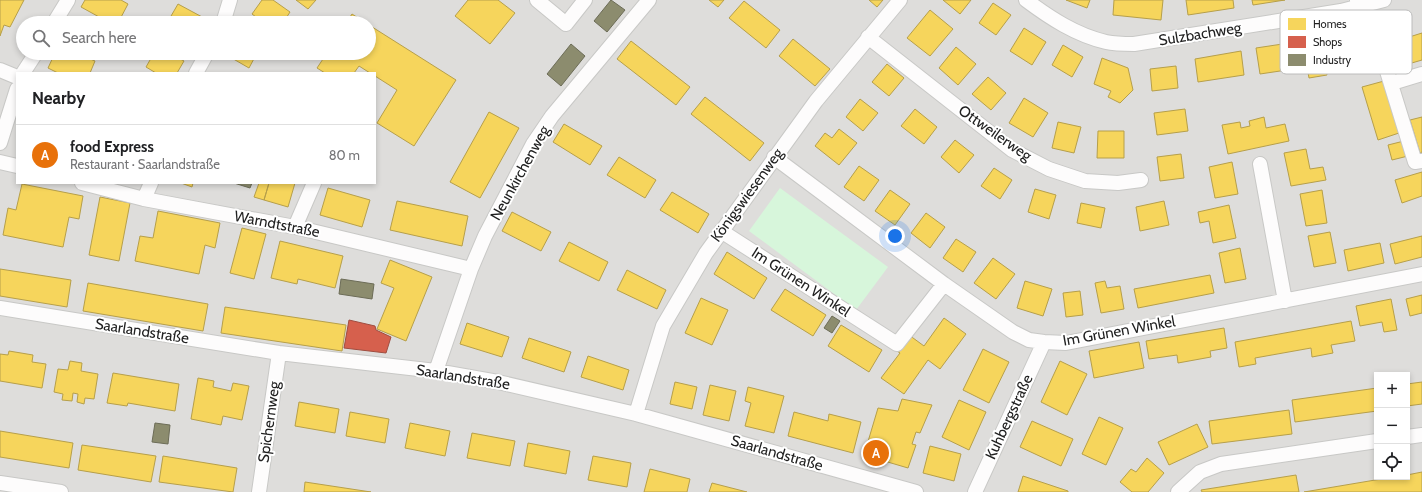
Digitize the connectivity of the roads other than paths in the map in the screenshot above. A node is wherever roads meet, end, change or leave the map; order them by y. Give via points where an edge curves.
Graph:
1 (68, 0) edge
2 (230, 0) edge
3 (537, 0) edge
4 (585, 0) edge
5 (649, 0) edge
6 (900, 0) edge
7 (1026, 0) edge
8 (1384, 0) edge
9 (1358, 4) edge
10 (1324, 10) edge
11 (58, 16) edge
12 (225, 16) edge
13 (1280, 18) edge
14 (868, 37) junction
15 (31, 60) edge
16 (203, 60) edge
17 (0, 70) edge
18 (24, 72) edge
19 (197, 72) edge
20 (1389, 74) edge
21 (1422, 74) edge
22 (16, 77) edge
23 (1392, 84) junction
24 (16, 92) edge
25 (0, 143) edge
26 (774, 157) junction
27 (0, 162) edge
28 (1419, 162) edge
29 (1260, 164) dead end
30 (16, 166) edge
31 (1141, 180) dead end
32 (86, 184) edge
33 (150, 184) edge
34 (314, 184) edge
35 (144, 199) junction
36 (295, 227) junction
37 (721, 231) junction
38 (472, 269) junction
39 (1422, 274) edge
40 (944, 284) junction
41 (1285, 301) junction
42 (0, 308) edge
43 (1044, 342) junction
44 (279, 353) junction
45 (436, 372) junction
46 (636, 414) junction
47 (1422, 435) edge
48 (1410, 437) edge
49 (1374, 442) edge
50 (0, 483) edge
51 (61, 492) edge
52 (259, 492) edge
53 (916, 492) edge
54 (975, 492) edge
55 (1178, 492) edge

1 - 11 street
2 - 12 street
3 - 4 street via 566,24
5 - 38 street, Neunkirchenweg via 552,116 533,144 485,236
6 - 14 street, Königswiesenweg
7 - 13 street, Sulzbachweg via 1056,21 1087,37 1134,44
8 - 9 street, Sulzbachweg
9 - 10 street, Sulzbachweg
14 - 26 street, Königswiesenweg
14 - 31 street, Ottweilerweg via 1012,150 1049,169 1085,181 1118,183
15 - 18 street
16 - 19 street
17 - 22 street
20 - 23 street
21 - 23 street
23 - 28 street
24 - 25 street
26 - 37 street, Königswiesenweg
26 - 40 street, Im Grünen Winkel
27 - 30 street
29 - 41 street
32 - 35 street, Warndtstraße
33 - 35 street
34 - 36 street
35 - 36 street, Warndtstraße
36 - 38 street, Warndtstraße
37 - 40 street, Im Grünen Winkel via 896,344
37 - 46 street, Königswiesenweg via 664,326
38 - 45 street, Neunkirchenweg
39 - 41 street, Im Grünen Winkel
40 - 43 street, Im Grünen Winkel via 1014,332 1029,340
41 - 43 street, Im Grünen Winkel via 1066,343
42 - 44 street, Saarlandstraße
43 - 54 street, Kuhbergstraße
44 - 45 street, Saarlandstraße
44 - 52 street, Spichernweg
45 - 46 street, Saarlandstraße via 498,382
46 - 53 street, Saarlandstraße
47 - 48 street
49 - 55 street via 1221,464 1200,472
50 - 51 street

